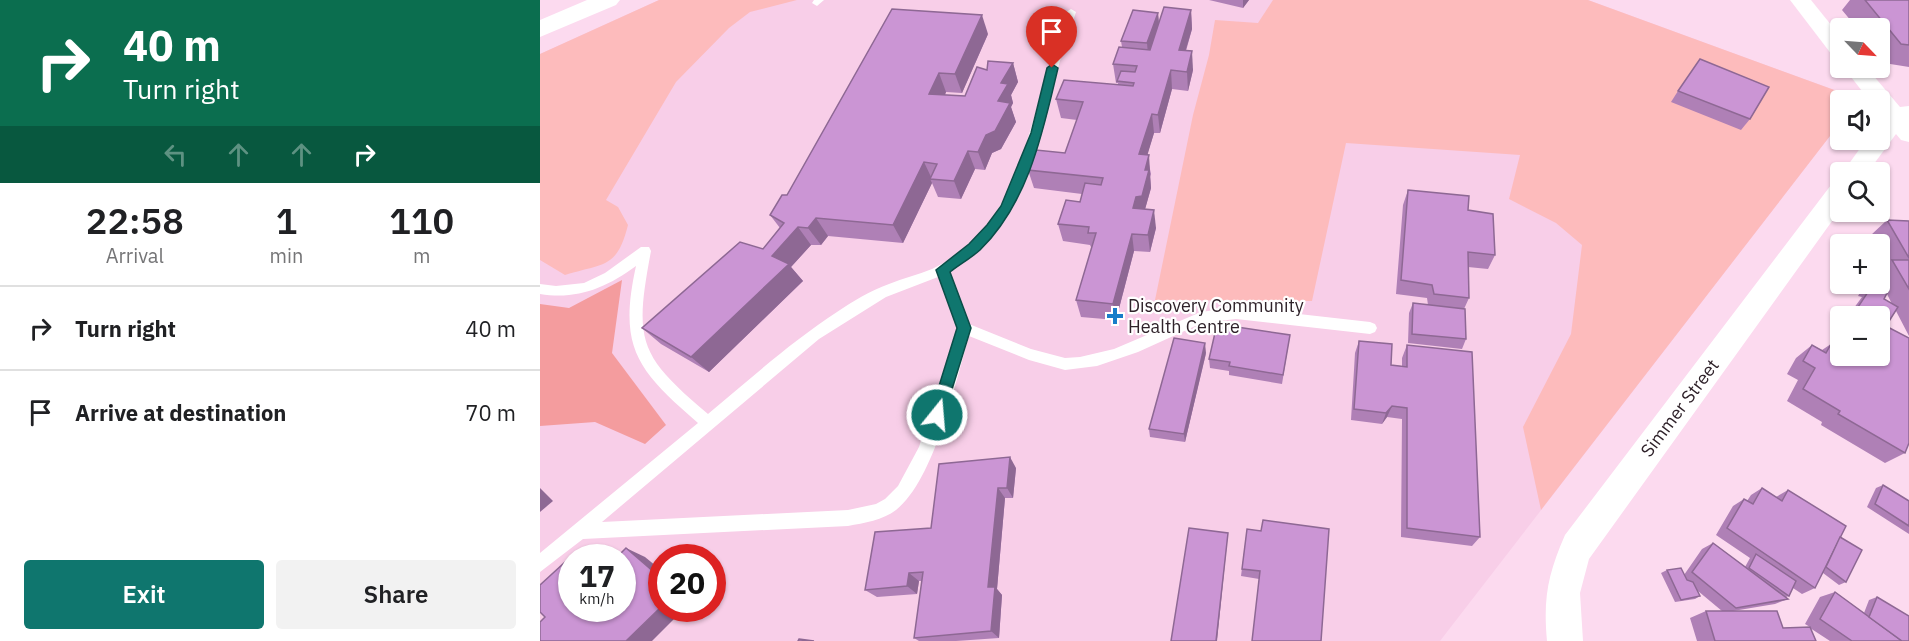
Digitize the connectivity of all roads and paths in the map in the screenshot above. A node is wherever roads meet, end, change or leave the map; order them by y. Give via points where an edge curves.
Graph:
1 (608, 0) edge
2 (1800, 0) edge
3 (1071, 12) dead end
4 (540, 29) edge
5 (1830, 38) edge
6 (1864, 78) edge
7 (1905, 122) edge
8 (1890, 132) edge
9 (1830, 205) edge
10 (942, 270) junction
11 (540, 289) edge
12 (964, 328) junction
13 (1370, 328) dead end
14 (708, 423) junction
15 (579, 531) junction
16 (540, 564) edge
17 (1565, 641) edge

1 - 4 street
2 - 5 street
3 - 10 lane via 1051,72 1037,133 1006,208 974,248
6 - 7 street
7 - 8 street
9 - 17 street, Simmer Street via 1577,547 1564,576 1561,606
10 - 12 lane
10 - 14 lane via 860,303 814,335
11 - 14 lane via 560,291 595,286 620,273 645,251 636,318 638,339 646,357 677,396
12 - 13 lane via 1063,364 1092,361 1218,314
12 - 15 lane via 924,458 910,483 892,503 872,513 848,518
14 - 15 lane
15 - 16 lane

